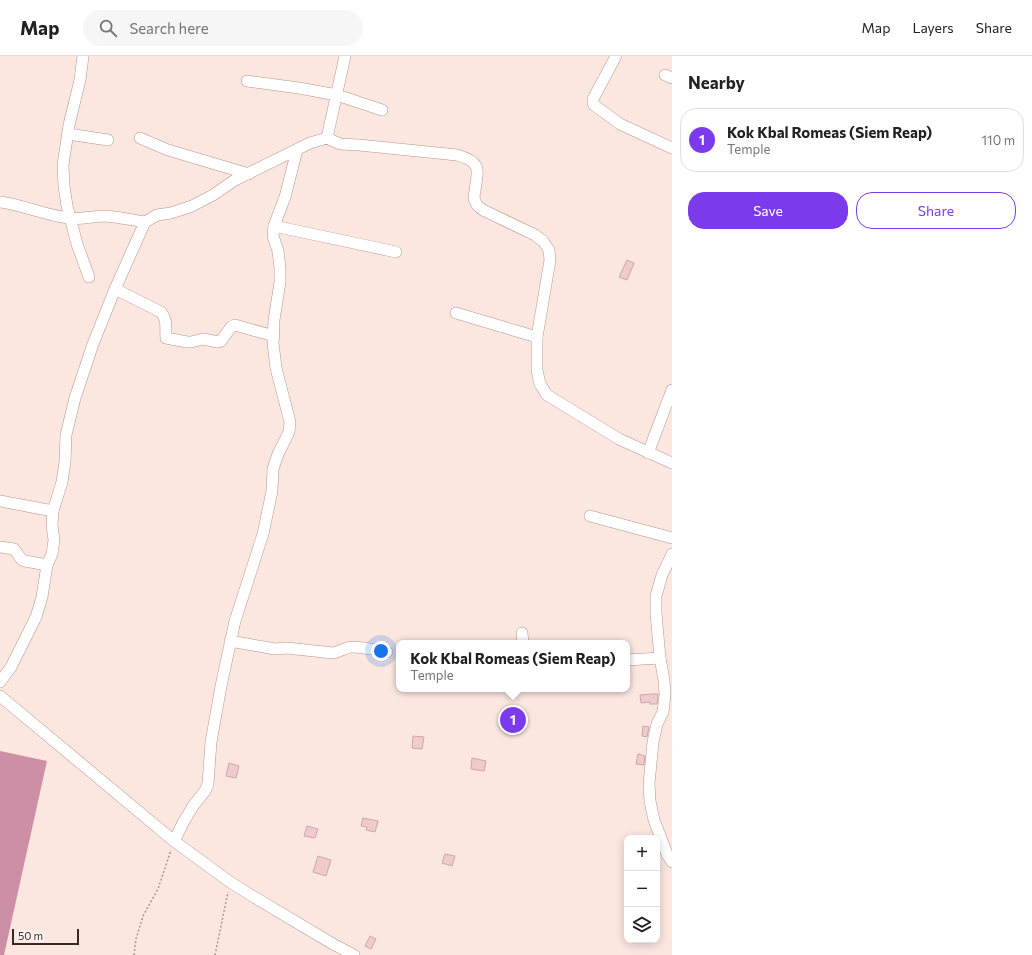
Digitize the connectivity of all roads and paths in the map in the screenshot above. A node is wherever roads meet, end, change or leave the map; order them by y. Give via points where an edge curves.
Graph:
1 (83, 56) edge
2 (345, 56) edge
3 (616, 56) edge
4 (246, 81) dead end
5 (337, 95) junction
6 (382, 110) dead end
7 (68, 134) junction
8 (140, 138) dead end
9 (327, 138) junction
10 (108, 140) dead end
11 (672, 148) edge
12 (297, 150) junction
13 (249, 174) junction
14 (0, 202) edge
15 (70, 218) junction
16 (145, 222) junction
17 (274, 226) junction
18 (396, 252) dead end
19 (89, 277) dead end
20 (115, 289) junction
21 (456, 313) dead end
22 (274, 336) junction
23 (537, 337) junction
24 (672, 390) edge
25 (648, 453) junction
26 (672, 463) edge
27 (0, 501) edge
28 (53, 511) junction
29 (590, 516) dead end
30 (672, 538) edge
31 (0, 547) edge
32 (672, 554) edge
33 (47, 564) junction
34 (230, 641) junction
35 (387, 652) dead end
36 (660, 658) junction
37 (630, 660) edge
38 (0, 682) edge
39 (0, 696) edge
40 (174, 841) junction
41 (672, 862) edge
42 (230, 882) junction
43 (134, 955) edge
44 (215, 955) edge
45 (354, 955) edge

1 - 7 street
2 - 5 street
3 - 11 street via 593,99 594,105 620,124
4 - 5 street
5 - 6 street
5 - 9 street
7 - 10 street
7 - 15 street via 63,165
8 - 13 street via 168,150
9 - 12 street
9 - 23 street via 340,144 457,156 474,162 477,167 474,199 476,204 483,210 535,235 549,250 550,260
12 - 13 street
12 - 17 street via 285,197
13 - 16 street via 192,206 157,215
14 - 15 street
15 - 16 street via 104,216
15 - 19 street
16 - 20 street
17 - 18 street
17 - 22 street via 280,268
20 - 22 street via 161,312 167,322 166,338 187,342 203,338 218,342 235,325
20 - 28 street via 75,398 66,435 62,482
21 - 23 street
22 - 34 street via 276,368 290,422 289,432 273,470 264,534
23 - 25 street via 537,370 540,384 547,395 619,439
24 - 25 street
25 - 26 street
27 - 28 street
28 - 33 street via 54,540
29 - 30 street
31 - 33 street via 14,549 22,560
32 - 36 street via 656,596
33 - 38 street via 36,617 11,667
34 - 35 street via 275,649 333,653 351,647
34 - 40 street via 211,742 208,784
36 - 37 street
36 - 41 street via 664,680 664,706 653,742 650,802 654,820
39 - 40 street
40 - 42 street
40 - 43 path via 158,889 142,916
42 - 44 path
42 - 45 street

